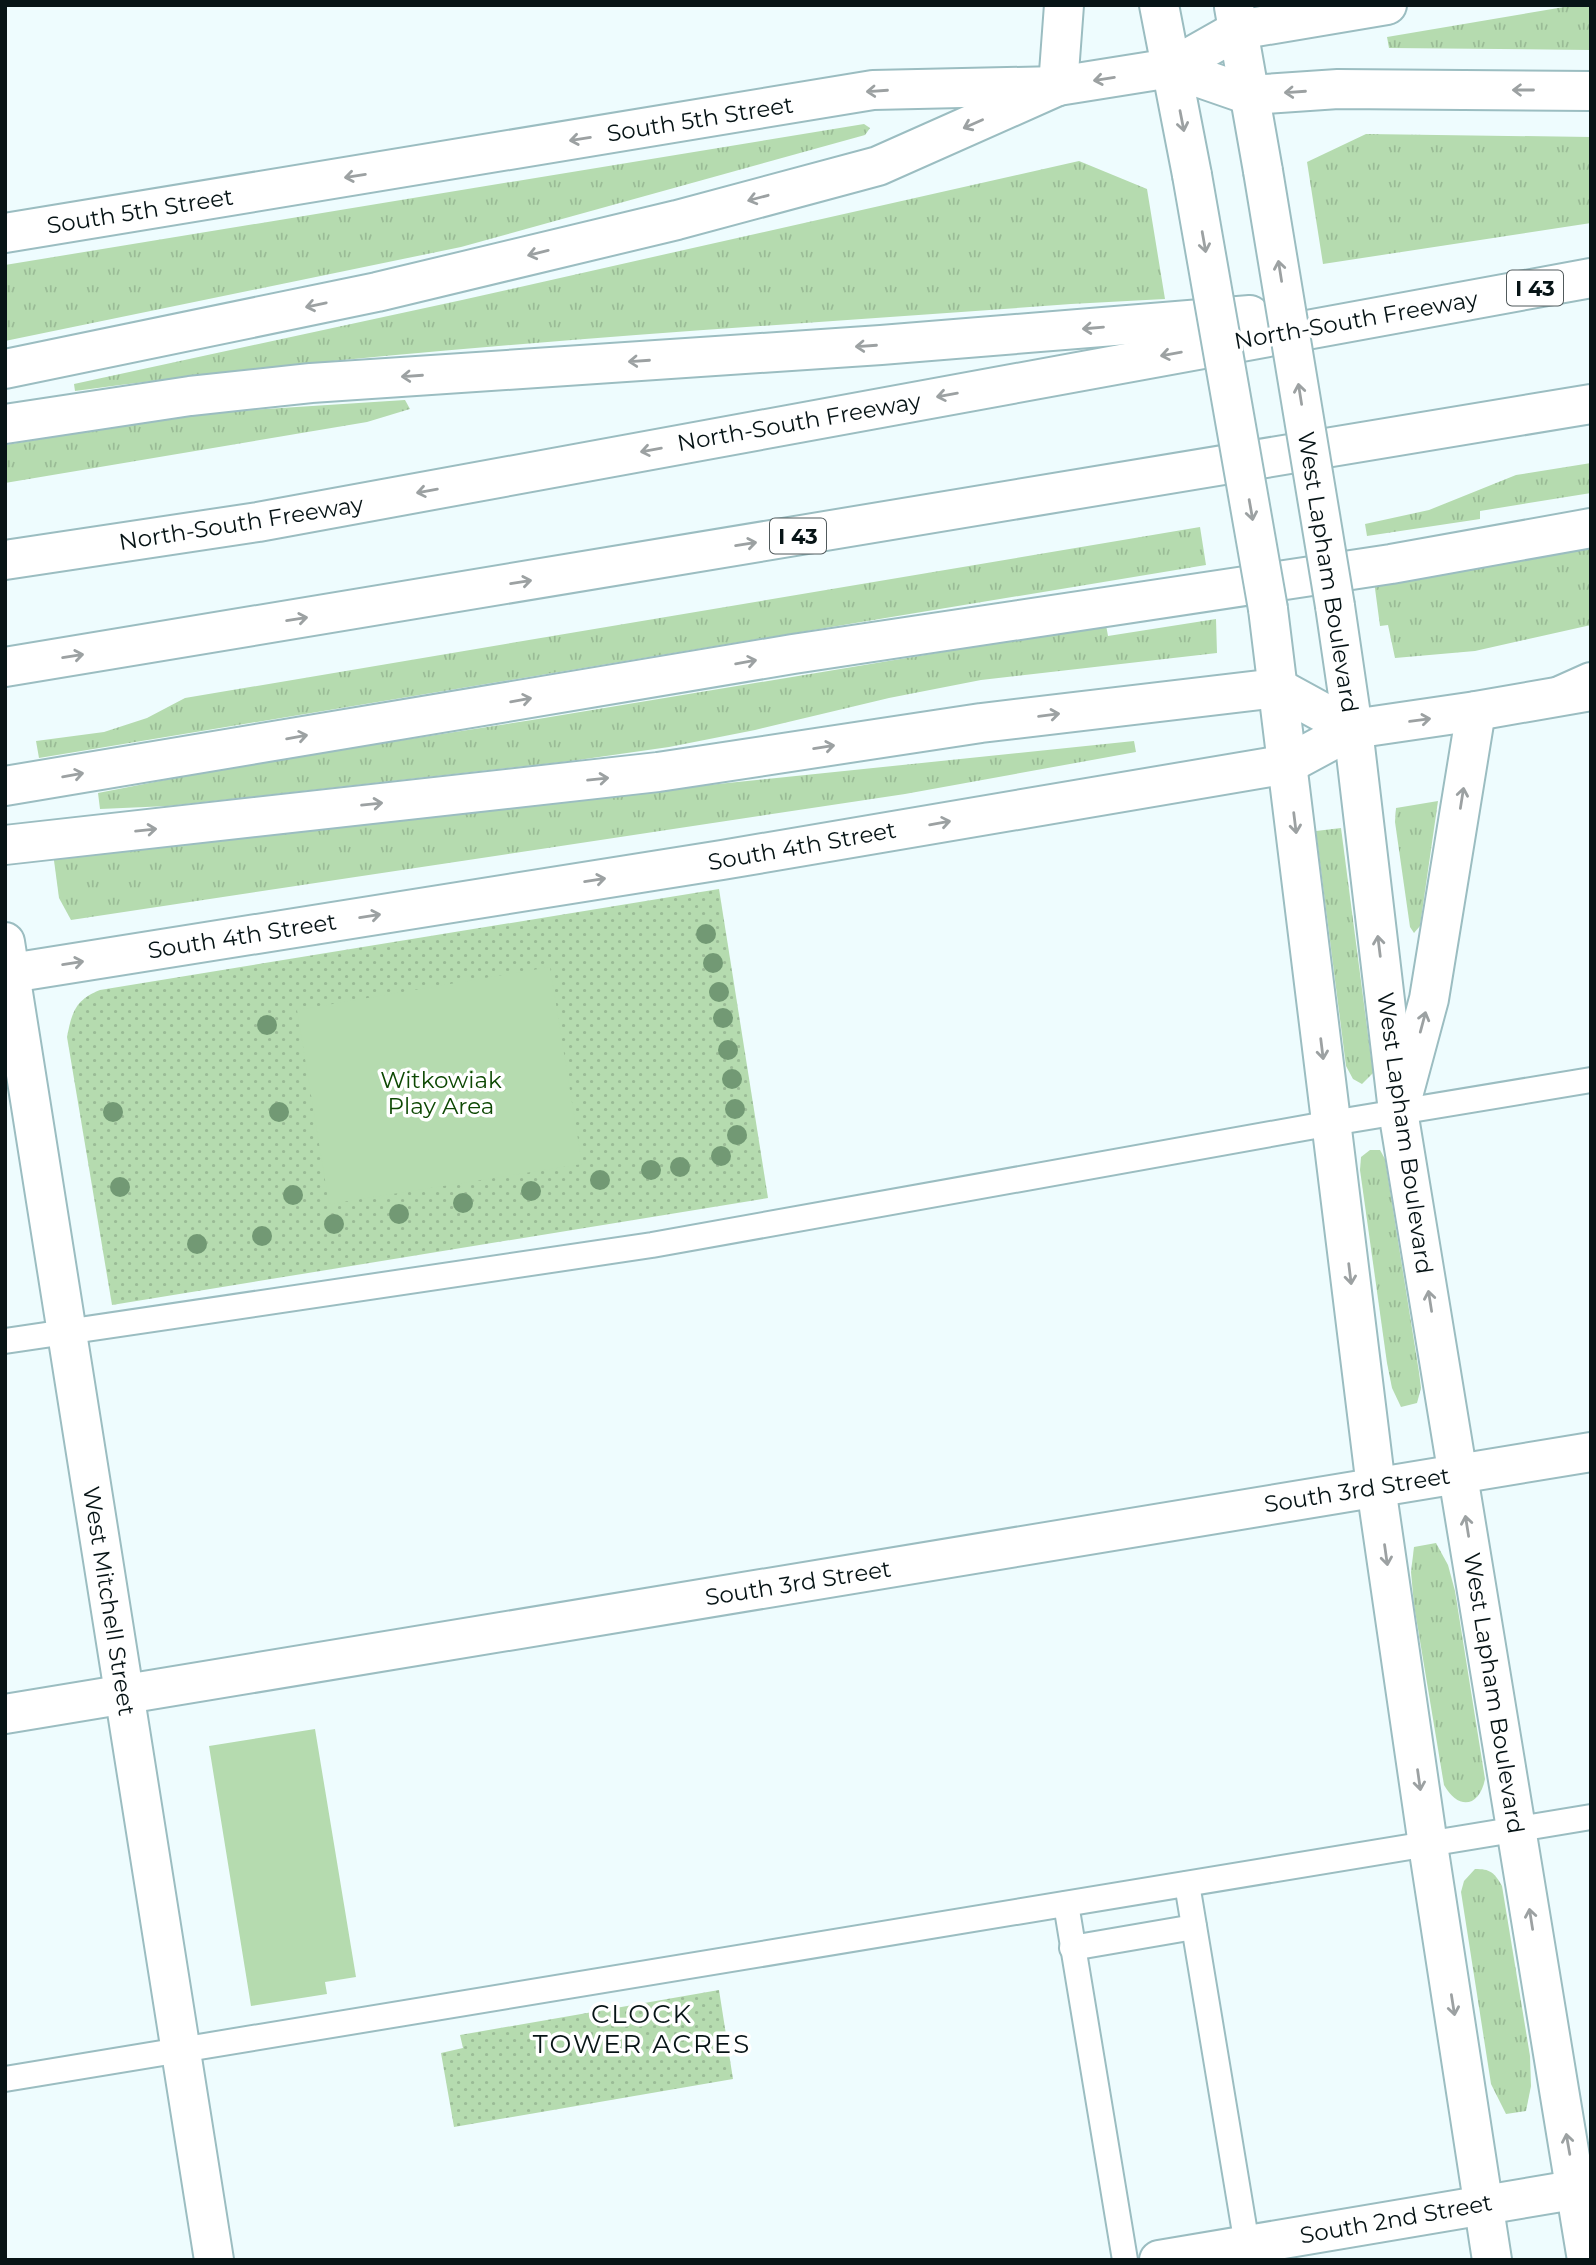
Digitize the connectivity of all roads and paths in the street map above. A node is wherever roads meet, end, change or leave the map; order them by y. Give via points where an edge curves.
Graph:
1 (1064, 5) edge
2 (1159, 5) edge
3 (1387, 5) edge
4 (1236, 18) edge
5 (1171, 68) junction
6 (1058, 86) junction
7 (1591, 91) edge
8 (1250, 95) junction
9 (5, 233) edge
10 (1591, 278) edge
11 (1479, 297) junction
12 (5, 369) edge
13 (1591, 404) edge
14 (5, 424) edge
15 (1591, 528) edge
16 (5, 560) edge
17 (5, 667) edge
18 (1278, 688) junction
19 (1581, 689) edge
20 (1476, 712) junction
21 (1353, 729) junction
22 (1288, 764) junction
23 (5, 786) edge
24 (5, 845) edge
25 (7, 963) edge
26 (1591, 1080) edge
27 (1398, 1111) junction
28 (1332, 1123) junction
29 (65, 1331) junction
30 (5, 1341) edge
31 (1591, 1452) edge
32 (1458, 1474) junction
33 (1377, 1487) junction
34 (125, 1695) junction
35 (5, 1714) edge
36 (1591, 1817) edge
37 (1516, 1830) junction
38 (1428, 1844) junction
39 (1187, 1884) junction
40 (1066, 1904) junction
41 (1194, 1927) junction
42 (1072, 1948) junction
43 (180, 2051) junction
44 (5, 2079) edge
45 (1583, 2188) edge
46 (1484, 2205) junction
47 (1247, 2245) junction
48 (214, 2260) edge
49 (1125, 2260) edge
50 (1159, 2260) edge
51 (1492, 2260) edge
52 (1587, 2260) edge

1 - 6 main road
2 - 5 main road
3 - 4 main road, South 5th Street
4 - 5 main road, South 5th Street
4 - 8 main road, West Lapham Boulevard
5 -> 6 main road, South 5th Street
5 - 8 main road
5 -> 18 main road, bridge via 1268,609
6 -> 9 main road, South 5th Street via 873,90
6 -> 12 main road via 878,166 377,292
7 -> 8 main road via 1338,89
21 -> 8 main road, West Lapham Boulevard, bridge
10 - 11 main road, North-South Freeway / I 43
11 -> 14 main road via 881,345 311,383
11 -> 16 main road, North-South Freeway / I 43 via 258,522
17 -> 13 main road, I 43
23 -> 15 main road via 793,654 1391,564
18 - 21 main road
18 - 22 main road
24 -> 18 main road via 658,772 981,723
19 - 20 main road, South 4th Street
21 -> 20 main road, South 4th Street
27 -> 20 main road via 1429,999
21 - 22 main road, South 4th Street
27 -> 21 main road, West Lapham Boulevard
25 -> 22 main road, South 4th Street via 708,863
22 -> 28 main road
25 - 29 main road, West Mitchell Street
26 - 27 lane
27 - 28 lane
32 -> 27 main road, West Lapham Boulevard
28 - 29 lane via 775,1225
28 -> 33 main road
29 - 30 lane
29 - 34 main road, West Mitchell Street
31 - 32 main road, South 3rd Street
32 - 33 main road, South 3rd Street
37 -> 32 main road, West Lapham Boulevard
33 - 34 main road, South 3rd Street
33 -> 38 main road
34 - 35 main road, South 3rd Street
34 - 43 main road, West Mitchell Street
36 - 37 lane
37 - 38 lane
45 -> 37 main road, West Lapham Boulevard
38 - 39 lane
38 -> 46 main road
39 - 40 lane
39 - 41 lane
40 - 42 lane
40 - 43 lane
41 - 42 lane
41 - 47 lane
42 - 49 lane
43 - 44 lane
43 - 48 main road, West Mitchell Street
45 - 46 main road, South 2nd Street
45 - 52 main road, West Lapham Boulevard
46 - 47 main road, South 2nd Street
46 - 51 main road
47 - 50 main road, South 2nd Street

